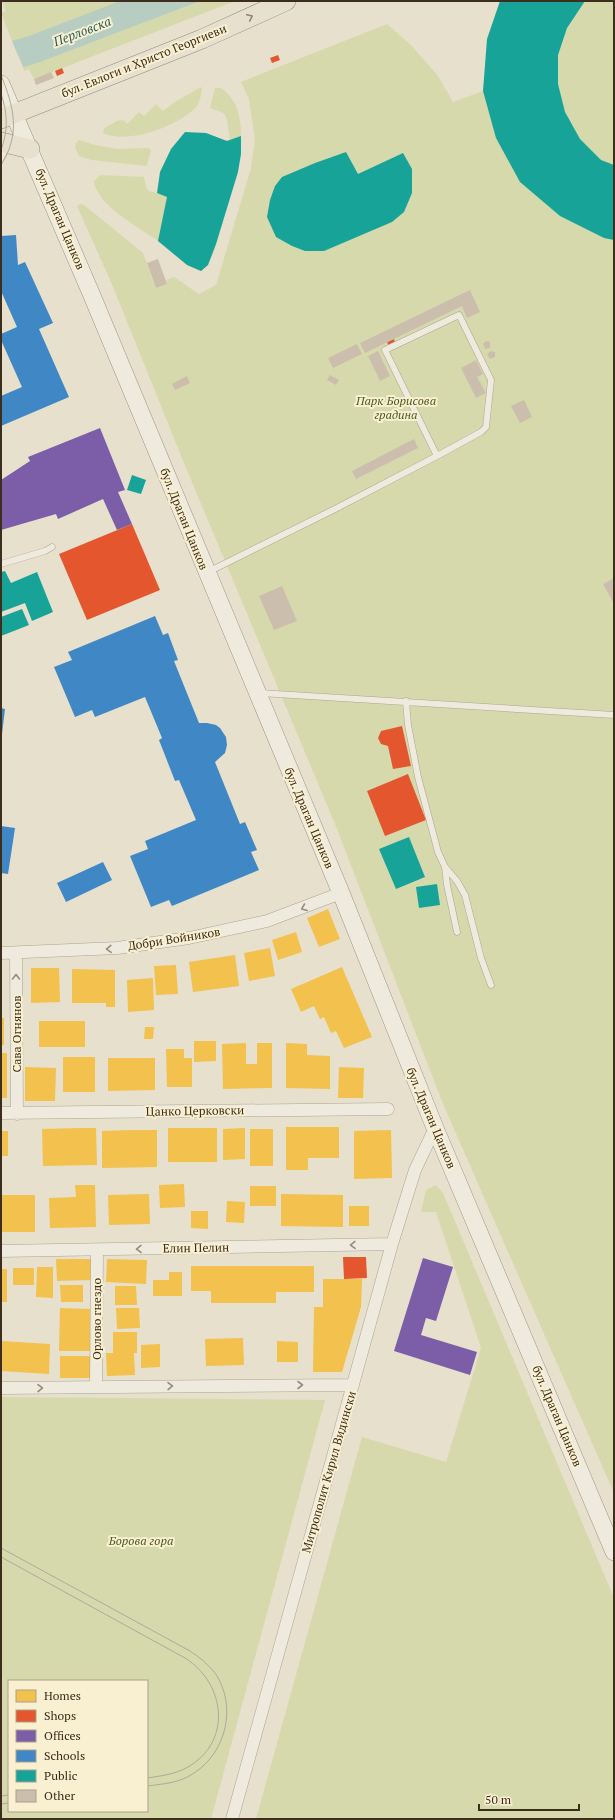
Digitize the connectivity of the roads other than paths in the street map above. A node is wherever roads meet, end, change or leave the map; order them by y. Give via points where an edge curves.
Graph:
1 (286, 1) edge
2 (1, 84) edge
3 (8, 116) edge
4 (3, 148) edge
5 (30, 149) junction
6 (437, 456) junction
7 (52, 547) dead end
8 (1, 564) edge
9 (207, 573) junction
10 (257, 693) junction
11 (406, 701) junction
12 (614, 715) edge
13 (445, 867) junction
14 (340, 893) junction
15 (457, 932) dead end
16 (1, 953) edge
17 (16, 953) junction
18 (490, 985) dead end
19 (388, 1109) dead end
20 (1, 1114) edge
21 (17, 1114) junction
22 (434, 1128) junction
23 (392, 1244) junction
24 (97, 1250) junction
25 (1, 1251) edge
26 (353, 1385) junction
27 (96, 1387) junction
28 (1, 1388) edge
29 (614, 1552) edge
30 (232, 1819) edge

3 -> 1 main road, бул. Евлоги и Христо Георгиеви via 202,39
2 - 3 street, бул. Драган Цанков
3 - 5 street, бул. Драган Цанков
4 - 5 main road
5 - 9 street, бул. Драган Цанков
6 - 6 lane via 385,350 459,315 491,380 486,427 482,432
6 - 9 lane
7 - 8 lane
9 - 10 street, бул. Драган Цанков
10 - 11 lane
10 - 14 street, бул. Драган Цанков
11 - 12 lane
11 - 13 lane via 418,777 438,852
13 - 15 lane
13 - 18 lane via 465,895
14 -> 17 street, Добри Войников via 267,921 189,938 117,948
14 - 22 street, бул. Драган Цанков
16 - 17 street, Добри Войников
21 -> 17 street, Сава Огнянов
19 - 21 street, Цанко Церковски
20 - 21 street, Цанко Церковски
22 - 23 street, Митрополит Кирил Видински via 414,1170
22 - 29 street, бул. Драган Цанков
23 -> 24 street, Елин Пелин
23 - 26 street, Митрополит Кирил Видински
24 - 25 street, Елин Пелин
24 - 27 street, Орлово гнездо
27 -> 26 street
26 - 30 street, Митрополит Кирил Видински
28 -> 27 street

